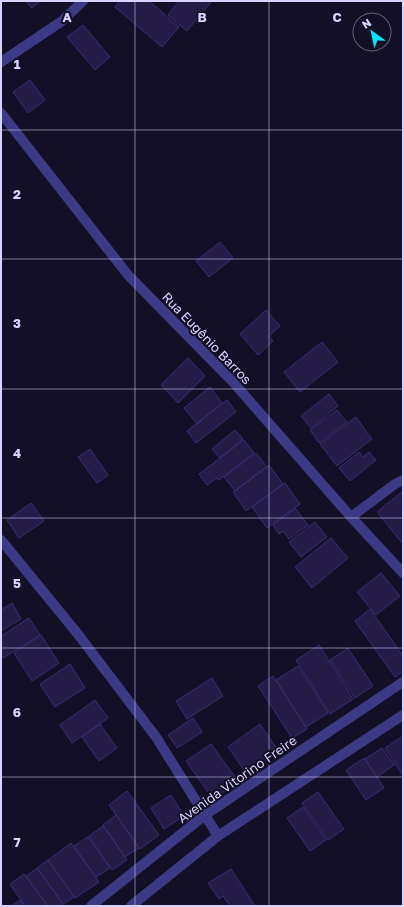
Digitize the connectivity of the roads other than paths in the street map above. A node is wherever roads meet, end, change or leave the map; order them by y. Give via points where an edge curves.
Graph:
1 (83, 1) edge
2 (1, 62) edge
3 (1, 113) edge
4 (403, 480) edge
5 (351, 517) junction
6 (1, 540) edge
7 (403, 573) edge
8 (403, 682) edge
9 (403, 714) edge
10 (205, 815) junction
11 (218, 836) junction
12 (92, 906) edge
13 (131, 906) edge

1 - 2 street via 62,21
3 - 5 street, Rua Eugênio Barros via 128,275 232,381
4 - 5 street
5 - 7 street, Rua Eugênio Barros
6 - 10 street via 156,737
8 - 10 street, Avenida Vitorino Freire
9 - 11 street
10 - 11 street
10 - 12 street, Avenida Vitorino Freire
11 - 13 street

